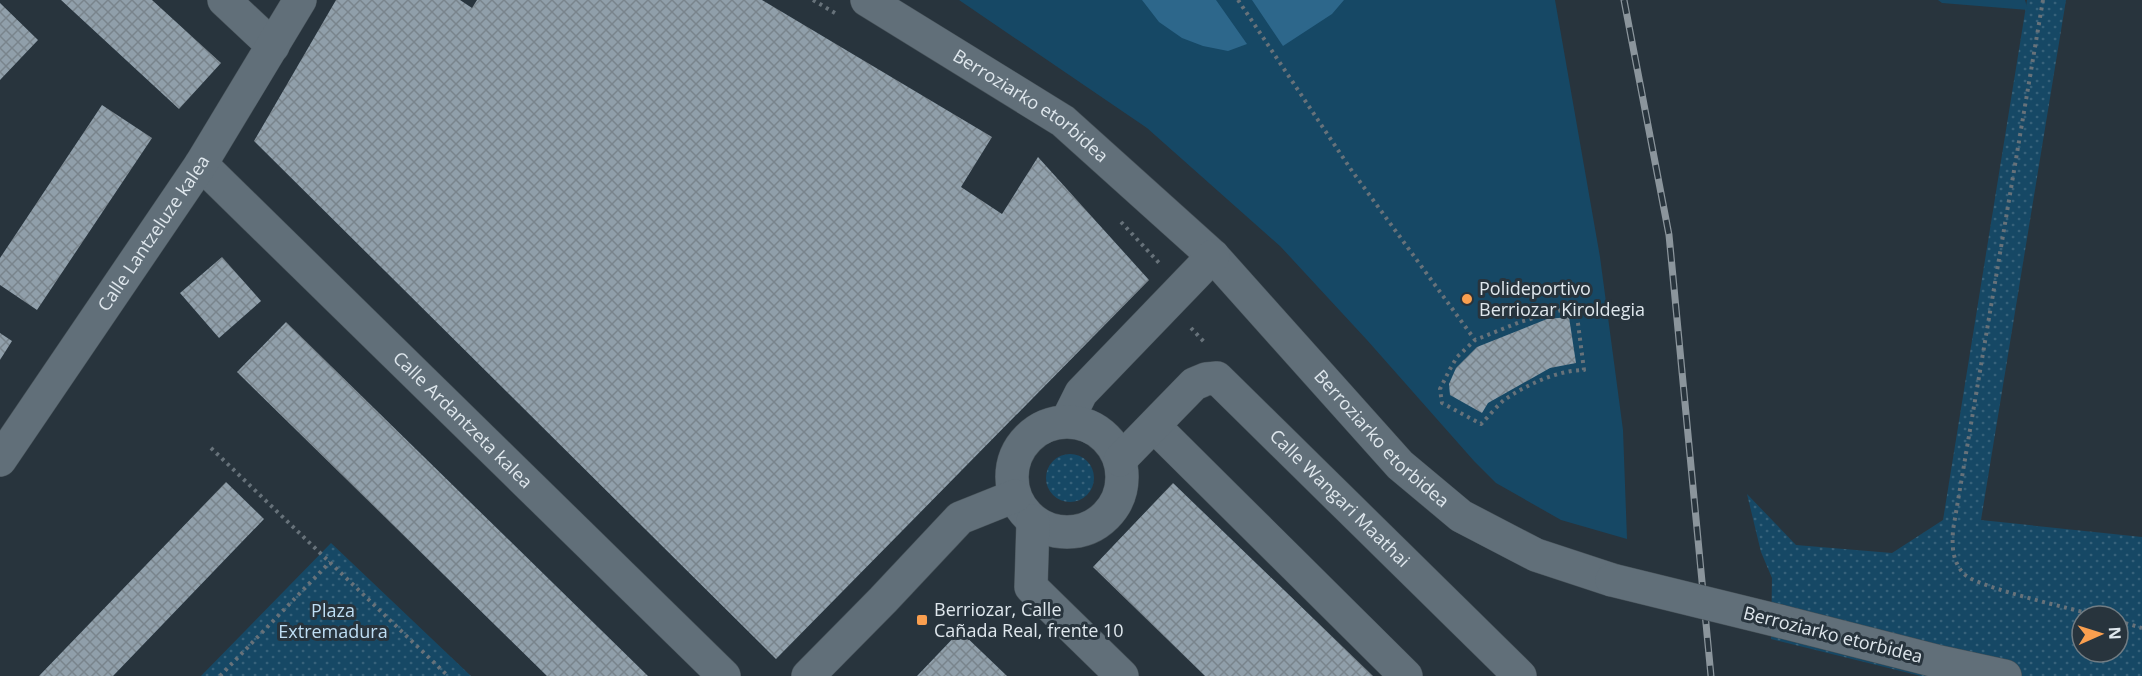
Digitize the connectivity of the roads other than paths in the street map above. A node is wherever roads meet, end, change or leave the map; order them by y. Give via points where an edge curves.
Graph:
1 (224, 0) edge
2 (300, 0) edge
3 (867, 0) edge
4 (273, 46) junction
5 (201, 164) junction
6 (1213, 256) junction
7 (1067, 421) junction
8 (1154, 426) junction
9 (0, 460) edge
10 (1120, 460) junction
11 (1024, 509) junction
12 (724, 676) edge
13 (808, 676) edge
14 (1122, 676) edge
15 (1406, 676) edge
16 (1520, 676) edge
17 (2005, 676) edge

1 - 4 street
2 - 4 street, Calle Lantzeluze kalea
3 - 6 street, Berroziarko etorbidea via 1063,121
4 - 5 street, Calle Lantzeluze kalea
5 - 9 street, Calle Lantzeluze kalea
5 - 12 street, Calle Ardantzeta kalea
6 - 7 street via 1081,393
6 - 17 street, Berroziarko etorbidea, bridge via 1400,465 1461,516 1536,555 1612,580
7 - 10 street via 1100,432
7 - 11 street via 1034,432 1013,461 1011,479
8 - 10 street, Calle Wangari Maathai
8 - 15 street
8 - 16 street, Calle Wangari Maathai via 1194,384 1217,378
10 - 11 street via 1119,495 1099,523 1065,533 1049,529
11 - 13 street via 960,518
11 - 14 street via 1031,587

